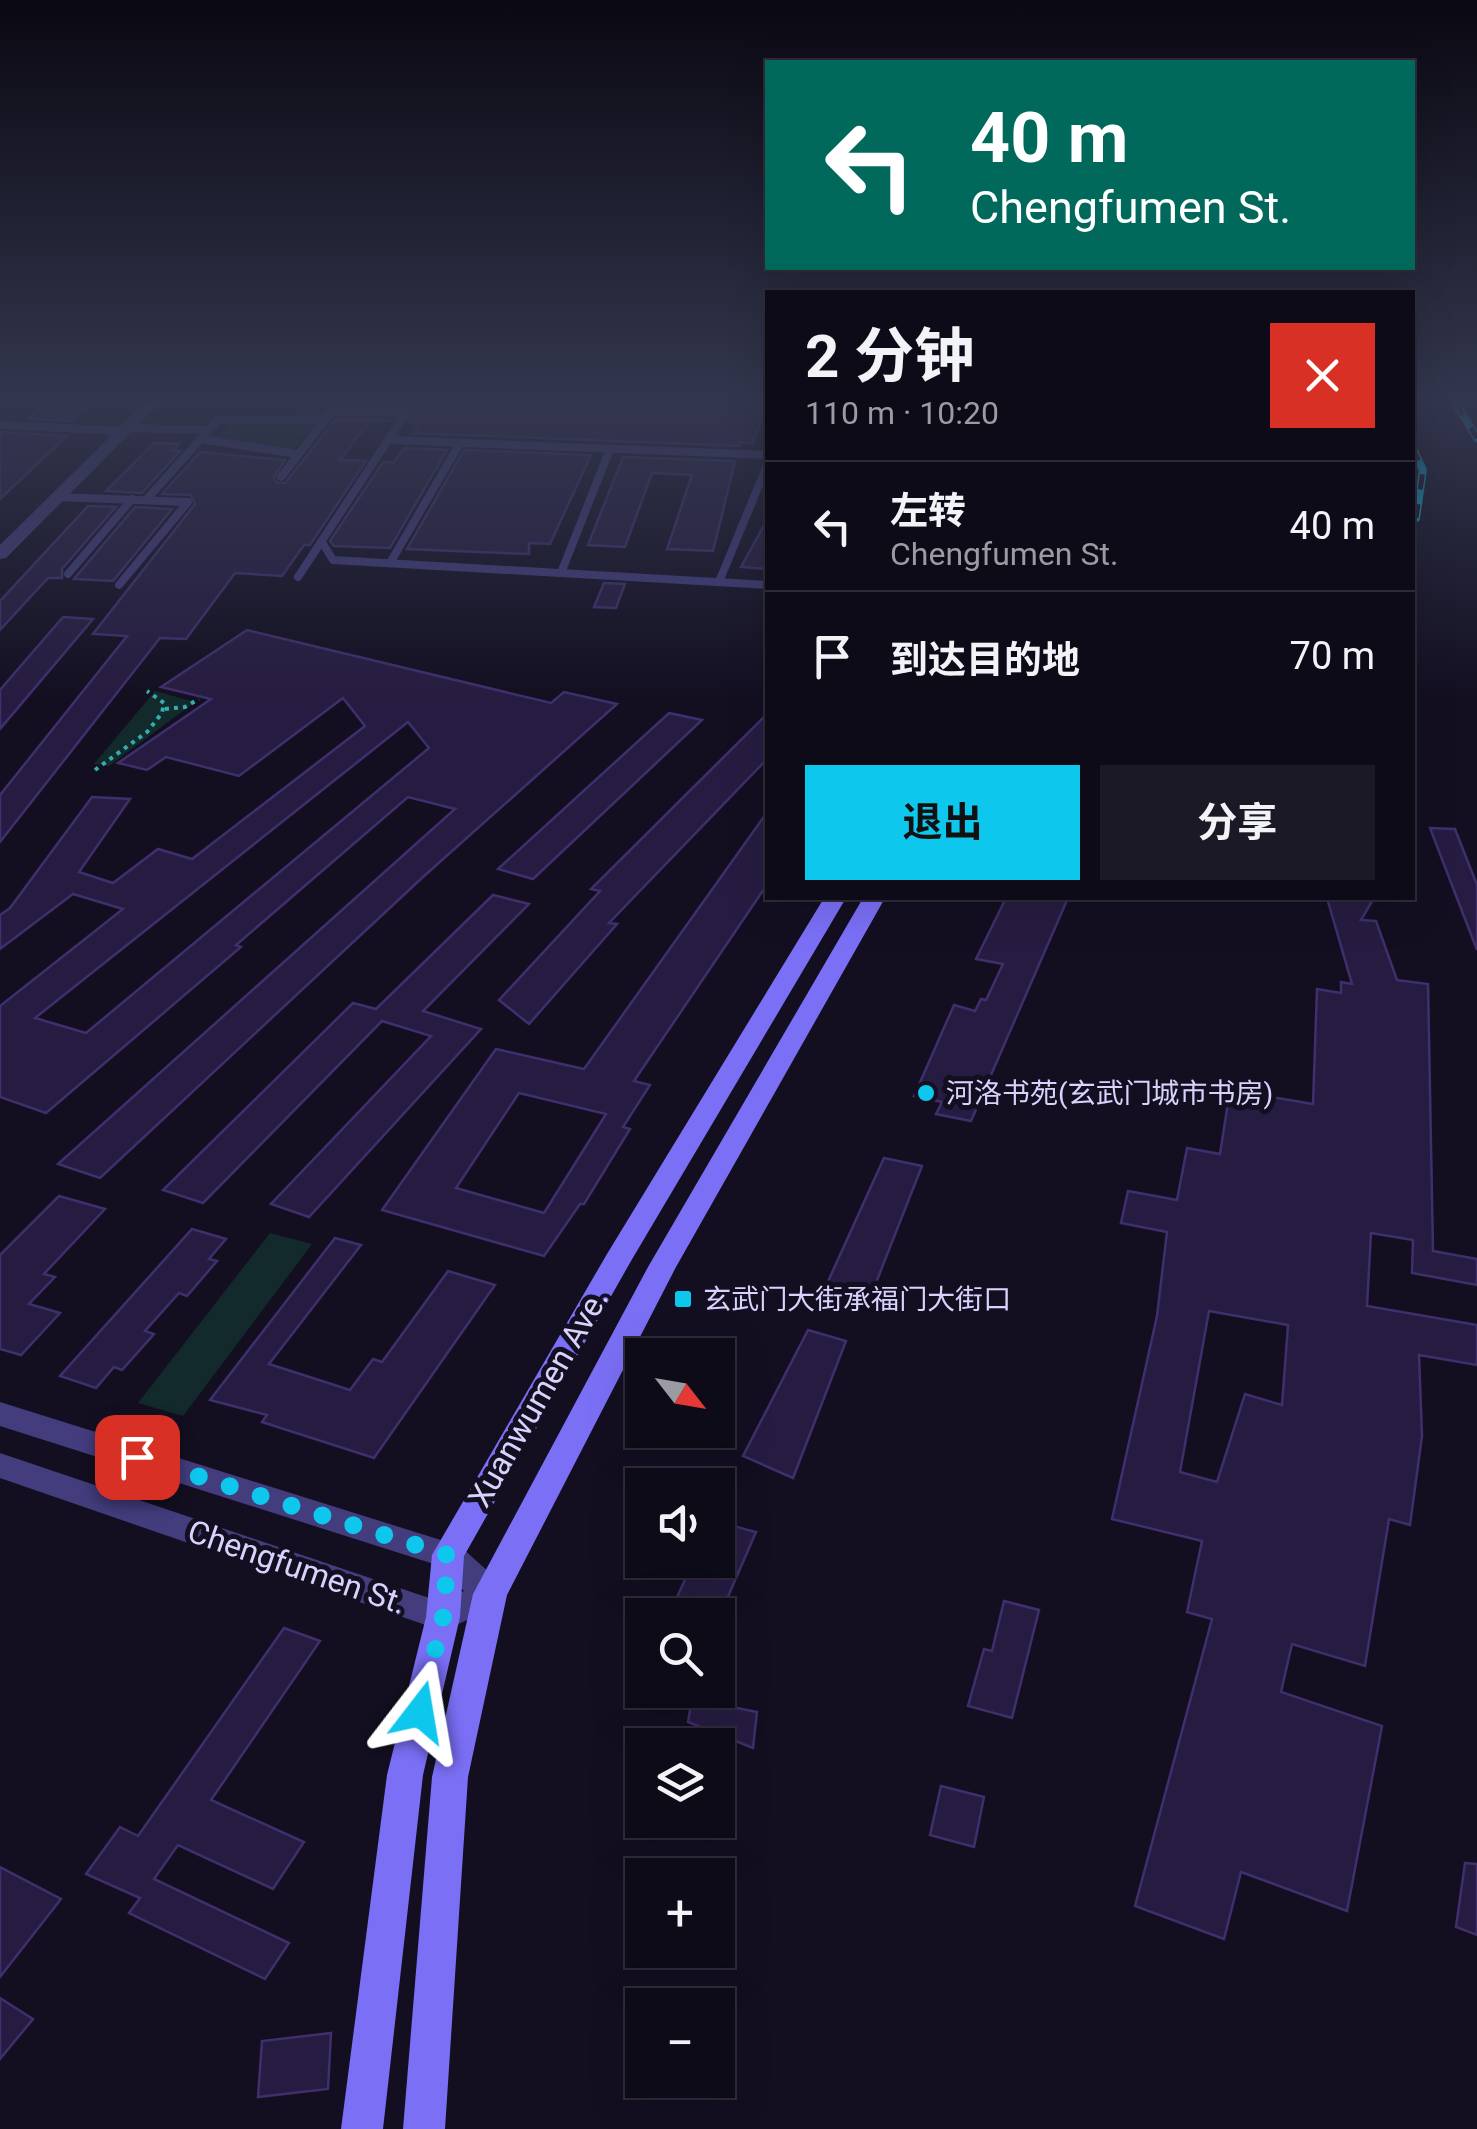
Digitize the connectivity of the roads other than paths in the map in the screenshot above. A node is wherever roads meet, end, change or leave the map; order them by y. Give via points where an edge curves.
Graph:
1 (40, 501) edge
2 (54, 501) edge
3 (130, 501) edge
4 (174, 501) edge
5 (349, 501) edge
6 (426, 501) edge
7 (589, 501) edge
8 (752, 501) edge
9 (0, 537) edge
10 (322, 542) junction
11 (0, 554) edge
12 (390, 563) junction
13 (561, 573) junction
14 (68, 574) dead end
15 (298, 577) dead end
16 (719, 582) junction
17 (119, 584) dead end
18 (765, 585) edge
19 (833, 900) edge
20 (873, 900) edge
21 (0, 1414) edge
22 (0, 1465) edge
23 (448, 1555) junction
24 (490, 1594) junction
25 (443, 1618) junction
26 (362, 2129) edge
27 (424, 2129) edge

1 - 9 street
2 - 11 street
3 - 14 lane
4 - 17 lane via 188,502
5 - 10 lane
6 - 12 lane
7 - 13 lane
8 - 16 lane
10 - 12 lane via 333,560
10 - 15 lane
12 - 13 lane
13 - 16 lane
16 - 18 lane
19 - 23 main road, Xuanwumen Ave.
20 - 24 main road, Xuanwumen Ave. via 662,1268
21 - 23 street, Chengfumen St.
22 - 25 street, Chengfumen St.
23 - 24 street, Chengfumen St.
23 - 25 main road, Xuanwumen Ave.
24 - 25 street, Chengfumen St.
24 - 27 main road, Xuanwumen Ave. via 450,1777
25 - 26 main road, Xuanwumen Ave. via 405,1775

